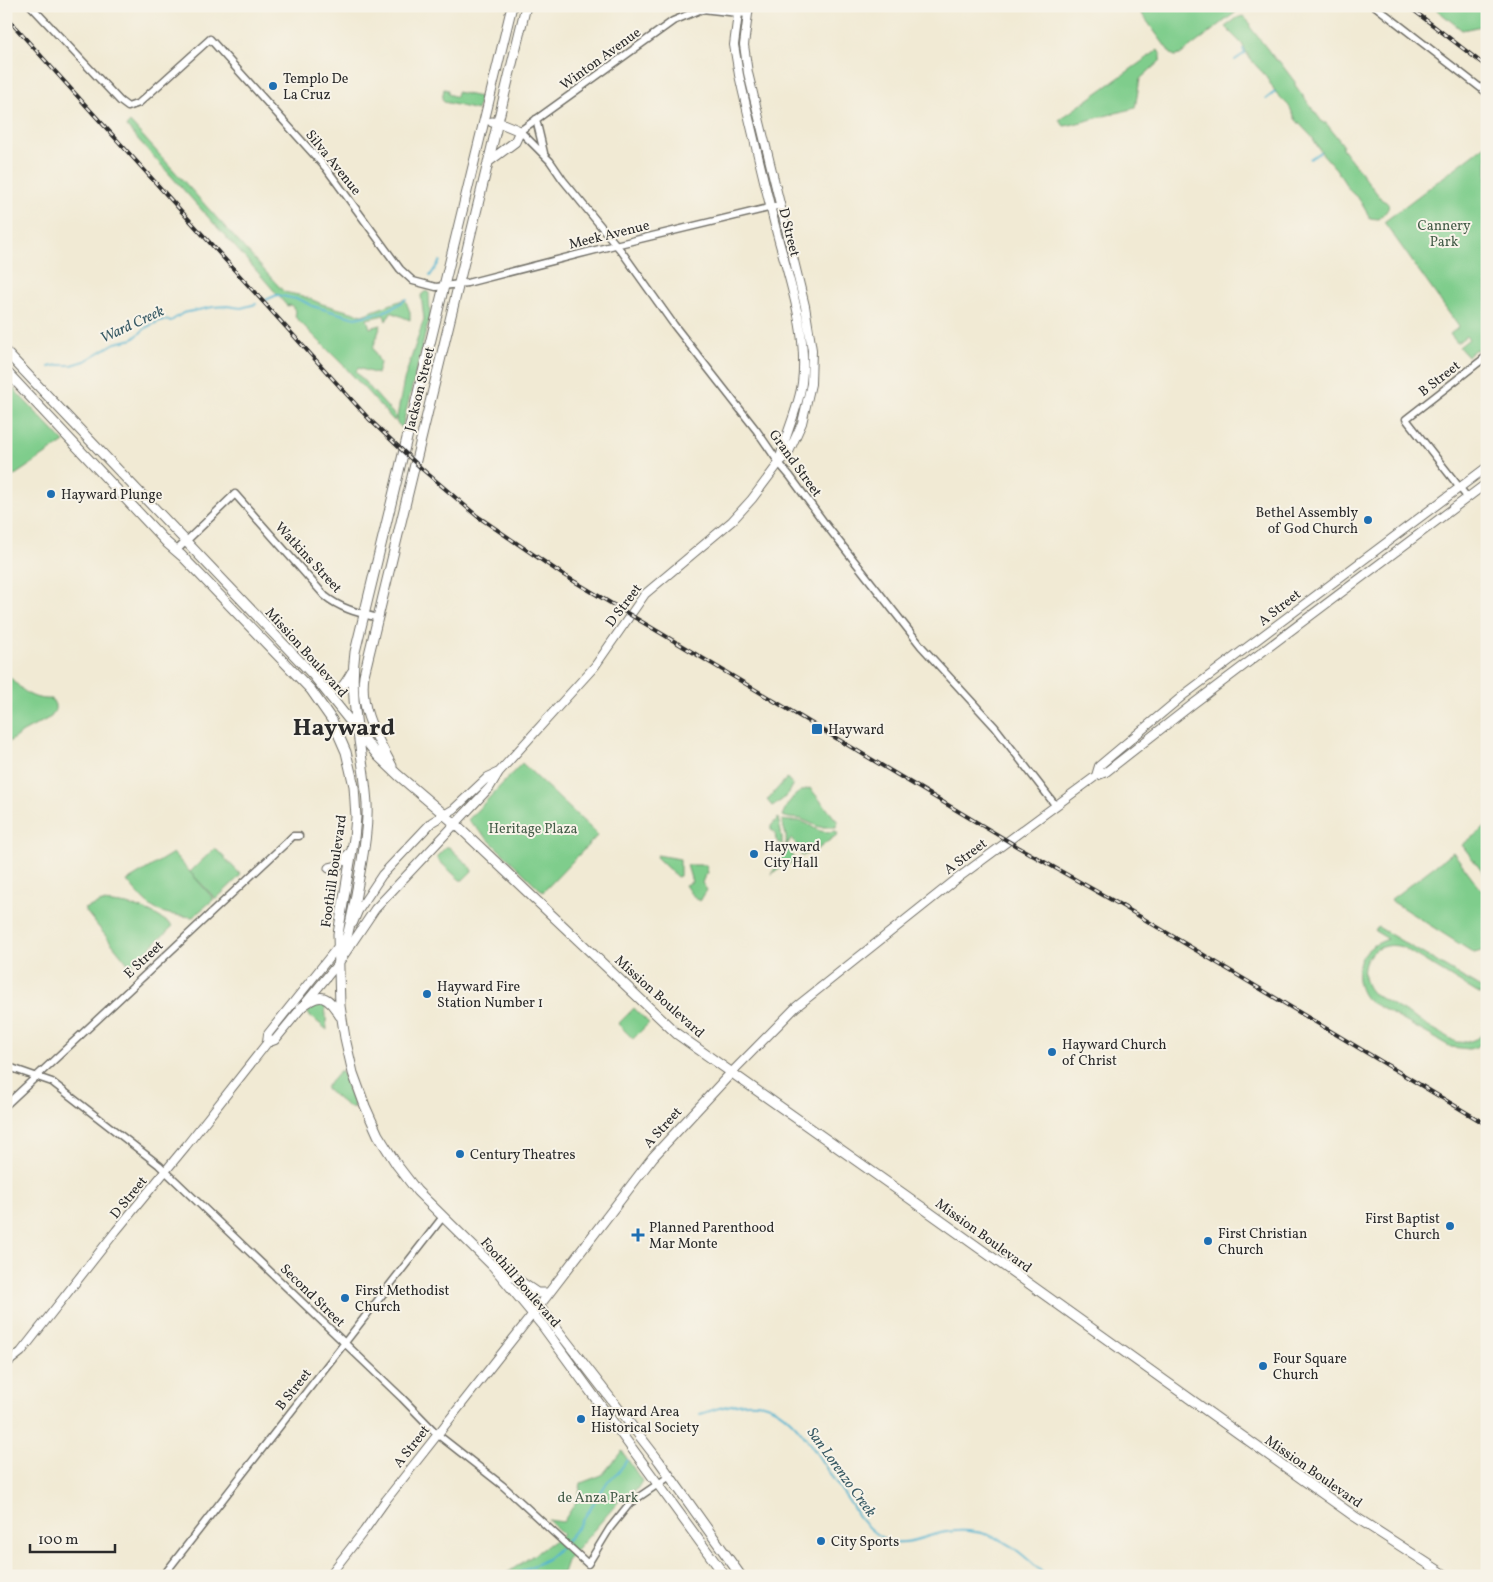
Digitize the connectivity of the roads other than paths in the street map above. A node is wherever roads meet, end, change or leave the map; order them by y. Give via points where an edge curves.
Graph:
1 (31, 6) edge
2 (512, 6) edge
3 (526, 6) edge
4 (1375, 6) edge
5 (706, 8) edge
6 (738, 10) edge
7 (748, 10) edge
8 (1487, 93) edge
9 (536, 119) junction
10 (484, 121) junction
11 (498, 123) junction
12 (520, 131) junction
13 (544, 153) junction
14 (488, 162) junction
15 (781, 205) junction
16 (770, 207) junction
17 (615, 245) junction
18 (458, 284) junction
19 (444, 286) junction
20 (6, 352) edge
21 (1487, 356) edge
22 (6, 371) edge
23 (779, 464) junction
24 (1487, 467) edge
25 (1487, 483) edge
26 (1459, 487) junction
27 (1467, 497) junction
28 (185, 542) junction
29 (176, 551) junction
30 (364, 614) junction
31 (378, 618) junction
32 (353, 670) junction
33 (323, 687) junction
34 (336, 728) joint
35 (357, 732) junction
36 (499, 772) junction
37 (396, 773) junction
38 (1096, 776) junction
39 (1056, 806) junction
40 (445, 814) junction
41 (455, 824) junction
42 (299, 836) dead end
43 (352, 851) junction
44 (329, 868) dead end
45 (350, 929) junction
46 (338, 947) junction
47 (340, 961) junction
48 (300, 1008) junction
49 (342, 1018) junction
50 (266, 1043) junction
51 (6, 1066) edge
52 (732, 1072) junction
53 (35, 1076) junction
54 (6, 1104) edge
55 (166, 1171) junction
56 (442, 1218) junction
57 (482, 1255) junction
58 (548, 1293) junction
59 (539, 1306) junction
60 (533, 1314) junction
61 (345, 1343) junction
62 (6, 1364) edge
63 (437, 1434) junction
64 (670, 1476) junction
65 (659, 1484) junction
66 (163, 1576) edge
67 (329, 1576) edge
68 (725, 1576) edge
69 (741, 1576) edge
70 (1447, 1576) edge

1 - 19 street, Silva Avenue via 128,106 139,103 210,39 326,168 407,277
2 - 10 main road, Jackson Street
3 - 11 main road, Jackson Street
4 - 8 street
5 - 6 street, Winton Avenue
5 - 9 street, Winton Avenue via 673,21
6 - 7 street, Winton Avenue
6 - 16 main road, D Street via 734,45 738,75
7 - 15 main road, D Street via 744,45 748,73
9 - 12 street, Winton Avenue
9 - 13 street
10 - 11 main road
10 - 19 main road, Jackson Street
11 - 12 main road
11 - 14 main road, Jackson Street
12 - 13 street, Grand Street
12 - 14 main road via 515,142
13 - 17 street, Grand Street
14 - 18 main road, Jackson Street
15 - 16 street, Meek Avenue
15 - 23 main road, D Street via 812,350 811,384 802,423 788,454
16 - 17 street, Meek Avenue
16 - 23 main road, D Street via 796,308 803,350 802,383
17 - 18 street, Meek Avenue
17 - 23 street, Grand Street
18 - 19 street, Meek Avenue
18 - 31 main road, Jackson Street
19 - 30 main road, Jackson Street
20 - 28 main road, Mission Boulevard
21 - 26 street, B Street via 1406,420
22 - 29 main road, Mission Boulevard
23 - 36 main road, D Street via 732,521 645,594 596,665
23 - 39 street, Grand Street via 928,654 995,727
24 - 26 main road, A Street
25 - 27 main road, A Street
26 - 27 street
26 - 38 main road, A Street via 1185,694 1099,766
27 - 38 main road, A Street via 1106,772
28 - 29 street
28 - 30 street, Watkins Street via 235,494 325,596 334,604
28 - 33 main road, Mission Boulevard
29 - 34 main road, Mission Boulevard via 306,685
30 - 31 street, Watkins Street
30 - 32 main road, Jackson Street
31 - 37 main road, Jackson Street via 364,675 364,699 372,728
32 - 33 main road via 341,689
32 - 35 main road, Jackson Street
33 - 35 main road, Mission Boulevard
34 - 43 main road, Foothill Boulevard via 348,757 354,786 356,817
35 - 37 main road, Mission Boulevard
35 - 45 main road, Foothill Boulevard via 367,819
36 - 40 main road, D Street via 488,777
36 - 41 main road, D Street via 490,787
37 - 40 main road, Mission Boulevard
38 - 39 main road, A Street
39 - 52 main road, A Street via 948,886 796,1007
40 - 41 main road, Mission Boulevard
40 - 45 main road, D Street via 434,820 386,871 358,911
41 - 47 main road, D Street via 375,909
41 - 52 main road, Mission Boulevard via 677,1034
42 - 53 street, E Street via 289,840
43 - 44 main road via 337,866
43 - 46 main road, Foothill Boulevard
45 - 46 main road, D Street
45 - 47 main road, Foothill Boulevard
46 - 47 main road, Foothill Boulevard
46 - 50 main road, D Street via 268,1034
47 - 48 main road, D Street
47 - 49 main road, Foothill Boulevard
48 - 49 main road via 310,1000 323,997 332,1003
48 - 50 main road, D Street via 275,1040
49 - 56 main road, Foothill Boulevard via 353,1073 372,1122 406,1178
50 - 55 main road, D Street
51 - 53 street, Second Street
52 - 58 main road, A Street via 653,1157
52 - 70 main road, Mission Boulevard via 1354,1516
53 - 54 street, E Street
53 - 55 street, Second Street via 52,1082
55 - 61 street, Second Street
55 - 62 main road, D Street via 21,1352
56 - 57 main road, Foothill Boulevard
56 - 61 street, B Street
57 - 58 main road via 537,1293
57 - 60 main road, Foothill Boulevard
58 - 59 main road, A Street
59 - 60 main road, A Street
59 - 64 main road, Foothill Boulevard
60 - 63 main road, A Street
60 - 65 main road, Foothill Boulevard
61 - 63 street, Second Street
61 - 66 street, B Street
63 - 65 street, Second Street via 502,1485 588,1564 630,1503
63 - 67 main road, A Street
64 - 65 street
64 - 69 main road, Foothill Boulevard
65 - 68 main road, Foothill Boulevard

